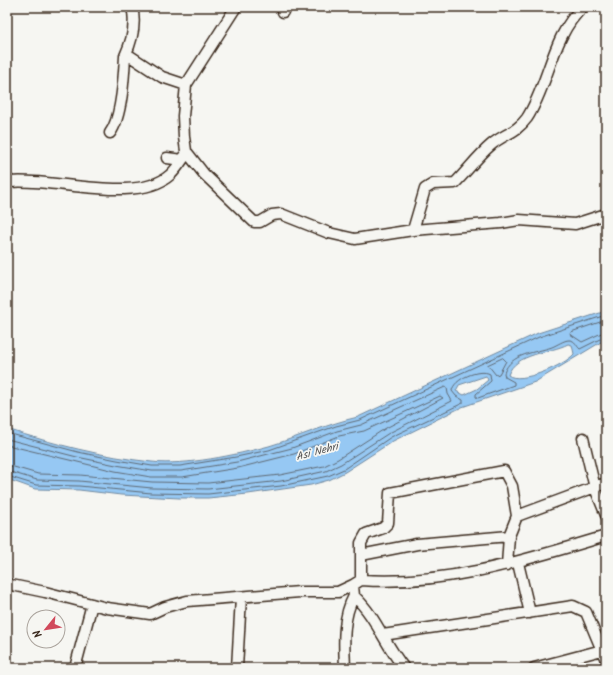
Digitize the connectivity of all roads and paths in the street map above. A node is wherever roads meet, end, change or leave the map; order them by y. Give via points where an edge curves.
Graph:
1 (132, 7) edge
2 (236, 7) edge
3 (583, 7) edge
4 (125, 56) junction
5 (186, 85) junction
6 (110, 133) dead end
7 (184, 156) junction
8 (167, 158) dead end
9 (7, 178) edge
10 (606, 214) edge
11 (413, 230) junction
12 (583, 438) dead end
13 (606, 483) edge
14 (595, 488) junction
15 (606, 515) edge
16 (517, 516) junction
17 (509, 536) junction
18 (606, 536) edge
19 (361, 555) junction
20 (518, 563) junction
21 (507, 565) junction
22 (357, 583) junction
23 (7, 584) edge
24 (354, 596) junction
25 (241, 597) junction
26 (92, 604) junction
27 (530, 613) junction
28 (382, 635) junction
29 (604, 649) edge
30 (606, 660) edge
31 (74, 668) edge
32 (237, 668) edge
33 (345, 668) edge
34 (404, 668) edge
35 (534, 668) edge

1 - 4 street via 132,37
2 - 5 street
3 - 11 street via 570,22 536,102 517,130 491,145 455,183 433,184 425,189
4 - 5 street via 130,56 162,76
4 - 6 street via 122,91 115,126
5 - 7 street via 183,116
7 - 8 street
7 - 9 street via 170,175 142,187 102,190 38,181 10,182
7 - 11 street via 254,222 281,214 329,233 355,239
10 - 11 street via 575,224 519,220
12 - 14 street
13 - 14 street
14 - 15 street
14 - 16 street
16 - 17 street
16 - 19 street via 512,486 504,471 390,494 388,523 383,528 366,534 361,543
17 - 19 street via 417,544
17 - 21 street
18 - 20 street
19 - 22 street
20 - 21 street
20 - 27 street
21 - 22 street via 469,574
22 - 24 street
22 - 25 street via 338,592
23 - 26 street
24 - 28 street via 366,606
24 - 33 street via 345,622
25 - 26 street via 188,601 165,606 150,614
25 - 32 street
26 - 31 street
27 - 28 street
27 - 29 street via 573,606 586,612
28 - 34 street
29 - 30 street
29 - 35 street

